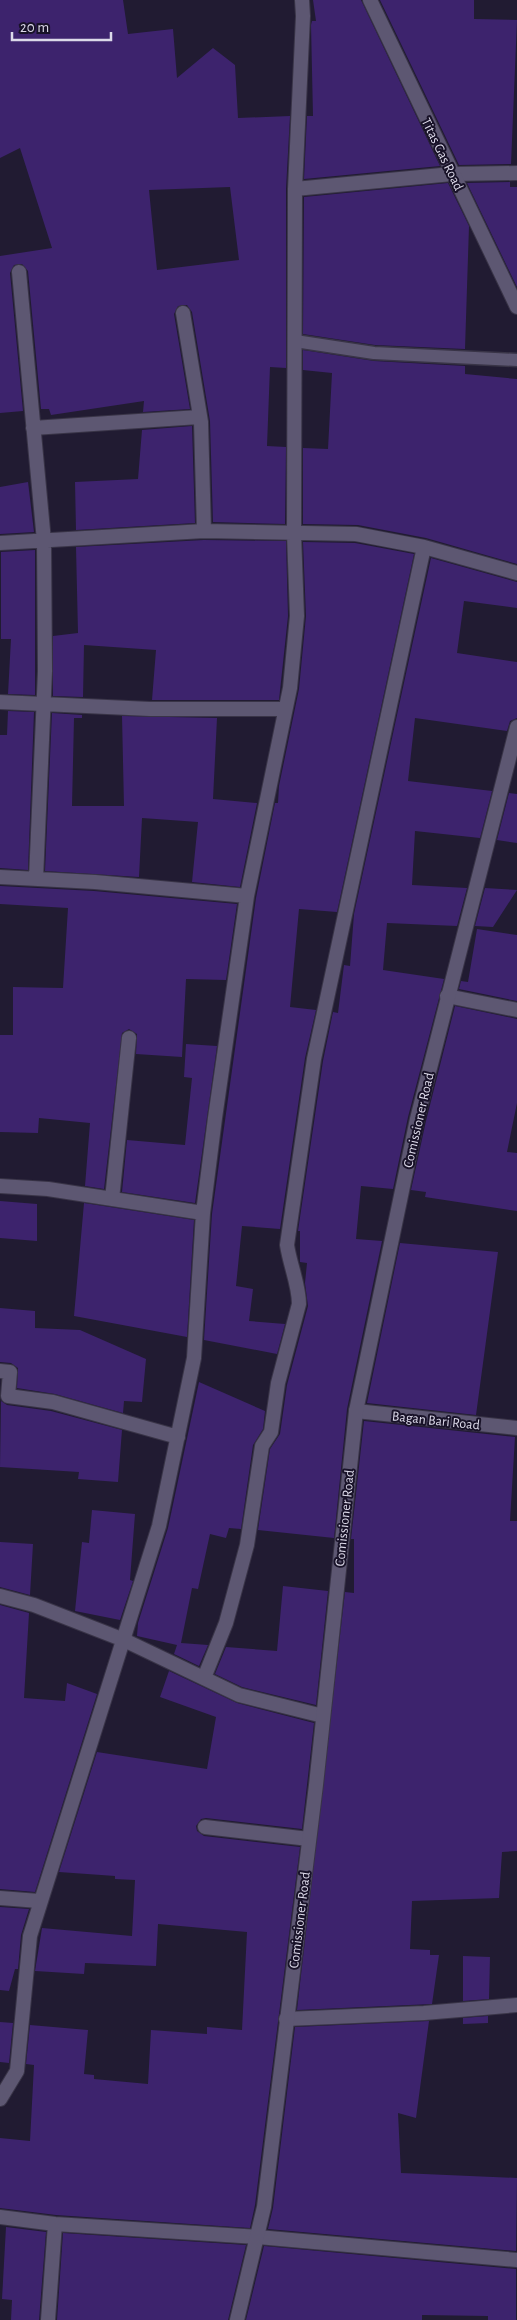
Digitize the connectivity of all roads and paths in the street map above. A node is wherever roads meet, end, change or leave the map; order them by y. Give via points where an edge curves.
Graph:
1 (302, 0) edge
2 (370, 0) edge
3 (517, 173) edge
4 (452, 174) junction
5 (294, 189) junction
6 (19, 272) dead end
7 (517, 307) edge
8 (183, 313) dead end
9 (296, 341) junction
10 (517, 360) edge
11 (199, 417) junction
12 (32, 428) junction
13 (204, 531) junction
14 (294, 534) junction
15 (44, 541) junction
16 (0, 543) edge
17 (424, 547) junction
18 (517, 573) edge
19 (0, 702) edge
20 (44, 705) junction
21 (285, 710) junction
22 (517, 727) edge
23 (0, 878) edge
24 (36, 879) junction
25 (247, 896) junction
26 (447, 996) junction
27 (517, 1010) edge
28 (129, 1038) dead end
29 (0, 1186) edge
30 (112, 1199) junction
31 (203, 1213) junction
32 (0, 1371) edge
33 (356, 1411) junction
34 (517, 1428) edge
35 (178, 1437) junction
36 (0, 1596) edge
37 (124, 1640) junction
38 (204, 1678) junction
39 (323, 1716) junction
40 (205, 1827) dead end
41 (309, 1839) junction
42 (0, 1898) edge
43 (39, 1901) junction
44 (517, 2005) edge
45 (286, 2019) junction
46 (2, 2091) edge
47 (0, 2217) edge
48 (55, 2224) junction
49 (258, 2237) junction
50 (517, 2260) edge
51 (48, 2320) edge
52 (237, 2320) edge

1 - 5 street
2 - 4 street, Titas Gas Road
3 - 4 street
4 - 5 street
4 - 7 street, Titas Gas Road
5 - 9 street
6 - 12 street
8 - 11 street
9 - 10 lane via 374,353
9 - 14 street
11 - 12 street
11 - 13 street
12 - 15 street
13 - 14 street
13 - 15 street
14 - 17 street via 356,534
14 - 21 street via 297,616
15 - 16 street
15 - 20 street
17 - 18 street
17 - 38 street via 314,1059 287,1245 290,1267 299,1291 299,1304 278,1382 271,1432 262,1446 247,1545 226,1623
19 - 20 street
20 - 21 street
20 - 24 street
21 - 25 street
22 - 26 street, Comissioner Road
23 - 24 street
24 - 25 street
25 - 31 street
26 - 27 street
26 - 33 street, Comissioner Road via 417,1119
28 - 30 street
29 - 30 street via 48,1189
30 - 31 street
31 - 35 street via 194,1358
32 - 35 street via 10,1372 8,1396 53,1402
33 - 34 street, Bagan Bari Road
33 - 39 street, Comissioner Road
35 - 37 street via 159,1526
36 - 37 street via 34,1605
37 - 38 street
37 - 43 street
38 - 39 street via 239,1695
39 - 41 street, Comissioner Road
40 - 41 street
41 - 45 street, Comissioner Road
42 - 43 street
43 - 46 street via 30,1936 17,2071
44 - 45 street
45 - 49 street, Comissioner Road
47 - 48 street
48 - 49 street
48 - 51 street
49 - 50 street
49 - 52 street, Comissioner Road

